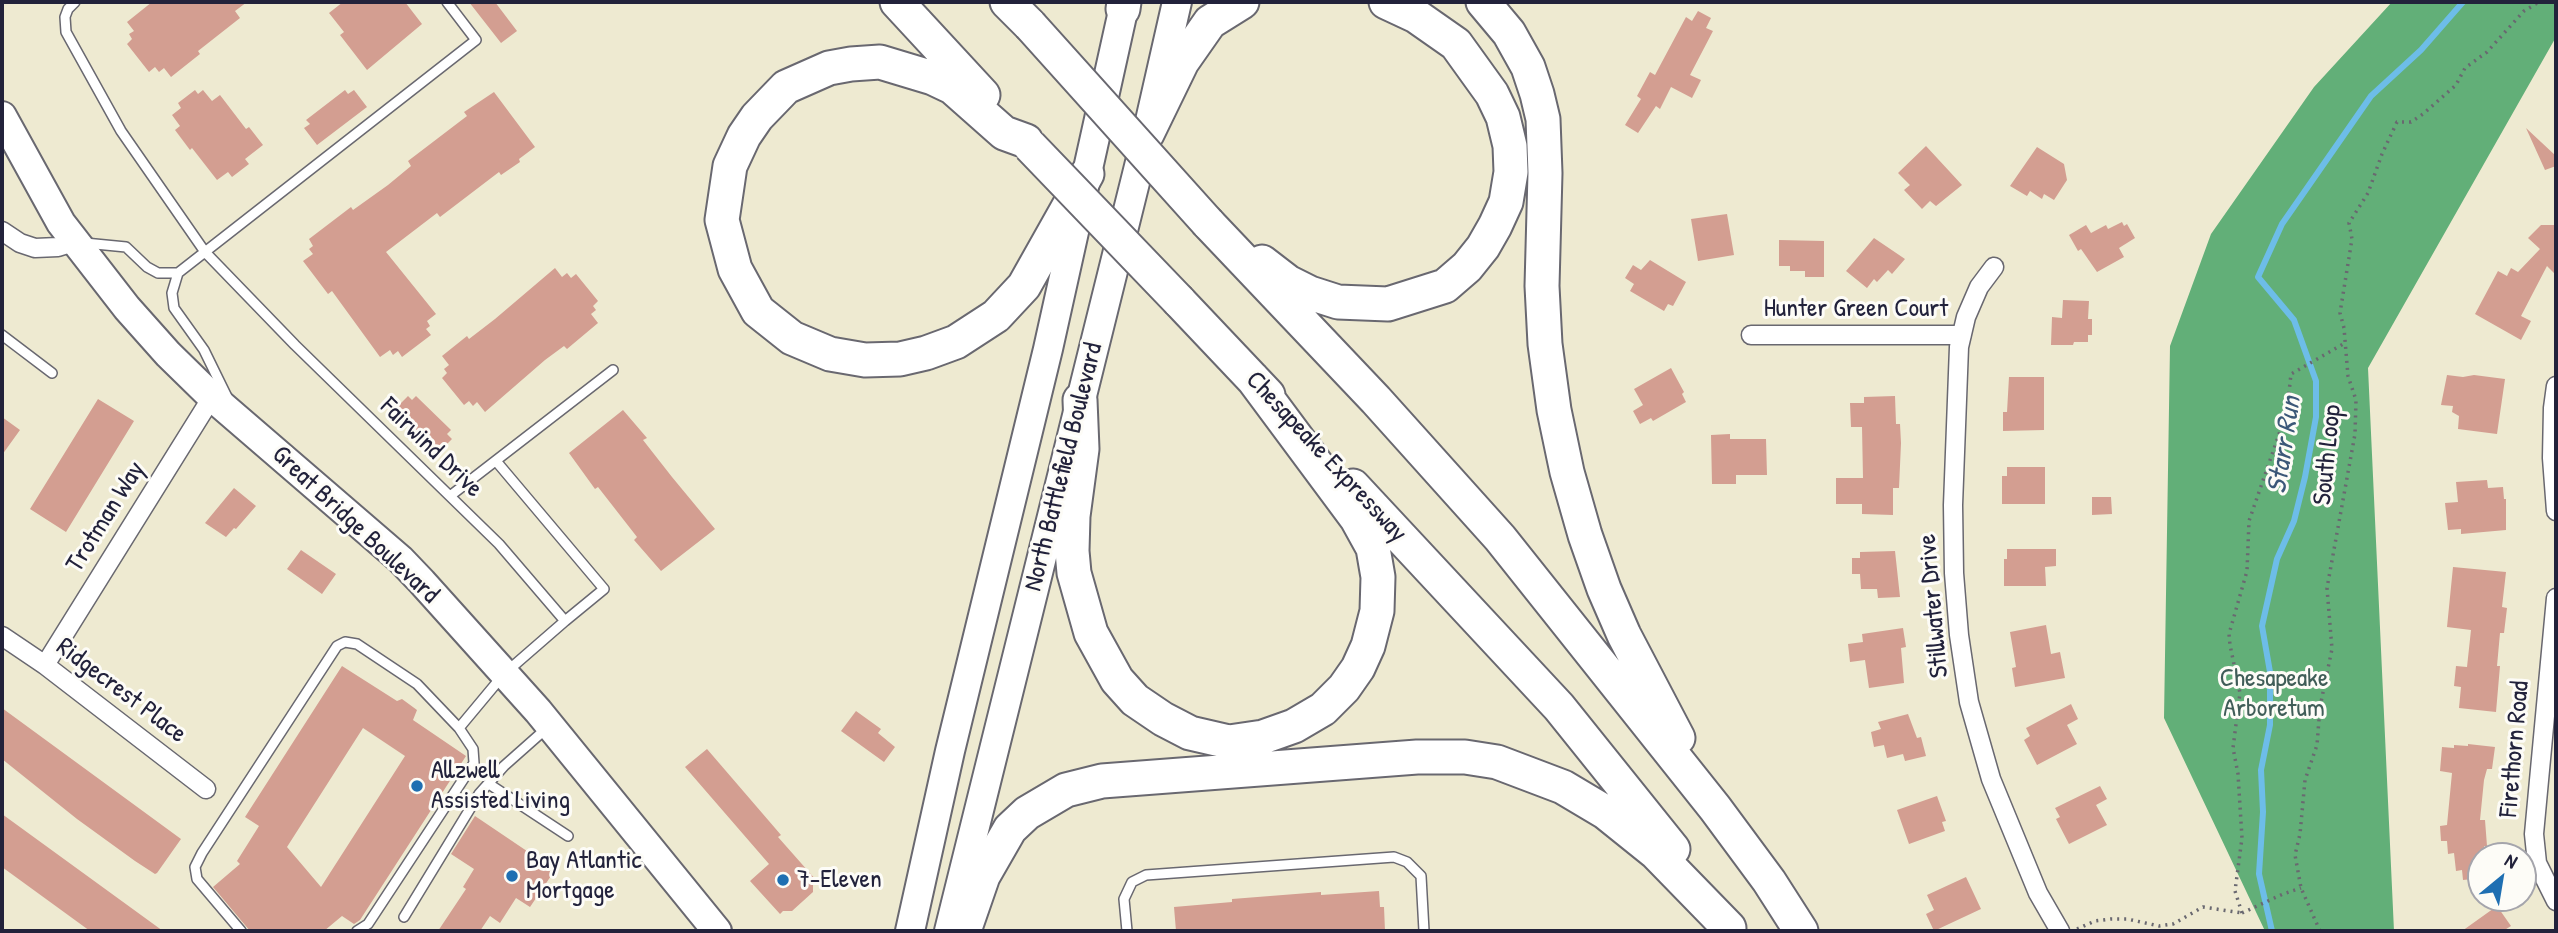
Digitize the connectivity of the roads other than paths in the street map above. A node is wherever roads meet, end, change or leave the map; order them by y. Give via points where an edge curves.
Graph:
1 (75, 2) edge
2 (447, 2) edge
3 (897, 2) edge
4 (1177, 2) edge
5 (1242, 2) edge
6 (1386, 2) edge
7 (1483, 2) edge
8 (1124, 4) edge
9 (1019, 13) edge
10 (4, 124) edge
11 (1147, 134) junction
12 (1028, 144) junction
13 (1087, 174) junction
14 (1208, 223) junction
15 (2, 231) edge
16 (74, 242) junction
17 (205, 252) junction
18 (1994, 267) dead end
19 (178, 273) junction
20 (2, 335) edge
21 (1751, 335) dead end
22 (1962, 335) junction
23 (613, 370) dead end
24 (52, 373) dead end
25 (1253, 379) junction
26 (2556, 386) edge
27 (212, 397) junction
28 (1080, 400) junction
29 (239, 420) junction
30 (496, 461) junction
31 (450, 496) junction
32 (2556, 510) edge
33 (2556, 598) edge
34 (565, 621) junction
35 (2, 636) edge
36 (45, 665) junction
37 (504, 674) junction
38 (550, 725) junction
39 (458, 728) junction
40 (489, 784) junction
41 (206, 789) dead end
42 (1716, 808) junction
43 (568, 836) dead end
44 (2556, 901) edge
45 (404, 917) dead end
46 (1730, 930) edge
47 (241, 931) edge
48 (357, 931) edge
49 (717, 931) edge
50 (910, 931) edge
51 (949, 931) edge
52 (964, 931) edge
53 (1127, 931) edge
54 (1424, 931) edge
55 (1801, 931) edge
56 (2060, 931) edge

1 - 17 lane, Fairwind Drive via 65,17 66,33 121,131
2 - 17 lane via 476,40
3 - 12 highway, Chesapeake Expressway
4 - 11 main road, North Battlefield Boulevard
5 - 11 highway via 1210,22 1182,62
6 - 14 highway via 1456,44 1493,94 1503,117 1511,172 1506,202 1467,267 1445,286 1388,304 1338,302 1287,282
7 - 42 highway via 1509,33 1528,67 1543,119 1545,344 1554,410 1585,535 1624,635
8 - 13 main road, North Battlefield Boulevard
9 - 14 highway, bridge
10 - 16 main road, Great Bridge Boulevard
11 - 28 main road, North Battlefield Boulevard
12 - 13 highway via 1004,132 952,87 933,78 880,62 829,68 786,87 757,117 730,166 722,220 735,270 758,311 792,338 830,354 866,360 926,353 956,342 996,316 1024,286
12 - 25 highway, Chesapeake Expressway, bridge
13 - 50 main road, North Battlefield Boulevard
14 - 42 highway via 1500,538
15 - 16 street via 35,248
16 - 19 lane via 126,247 158,273
16 - 27 main road, Great Bridge Boulevard via 127,308
17 - 19 lane
17 - 31 lane, Fairwind Drive
18 - 22 street, Stillwater Drive via 1979,287
19 - 29 lane via 172,293 174,308 204,350
20 - 24 lane
21 - 22 street, Hunter Green Court
22 - 56 street, Stillwater Drive via 1954,573 1969,702 2008,823
23 - 30 lane
25 - 28 highway via 1357,519 1373,548 1377,611 1358,668 1323,709 1263,737 1229,742 1191,733 1135,700 1117,680 1091,633 1072,551 1082,449
25 - 46 highway, Chesapeake Expressway via 1559,707 1665,838
26 - 32 street via 2552,458
27 - 29 main road, Great Bridge Boulevard
27 - 36 street, Trotman Way
28 - 51 main road, North Battlefield Boulevard
29 - 37 main road, Great Bridge Boulevard via 400,559
30 - 31 lane
30 - 34 lane via 604,589
31 - 34 lane, Fairwind Drive via 499,544
33 - 44 street, Firethorn Road via 2534,834 2537,863
34 - 37 lane
35 - 36 street, Ridgecrest Place
36 - 41 street, Ridgecrest Place
37 - 38 main road, Great Bridge Boulevard
37 - 39 lane
38 - 40 lane
38 - 49 main road, Great Bridge Boulevard
39 - 47 lane via 417,684 357,644 337,646 195,867 197,879
39 - 48 lane via 473,749 474,762 368,923
40 - 43 lane
40 - 45 lane
42 - 55 highway
46 - 52 highway via 1656,853 1605,812 1563,787 1497,762 1417,757 1102,781 1066,790 1027,813 1010,830 984,876
53 - 54 lane via 1124,898 1132,882 1146,876 1394,857 1421,876

